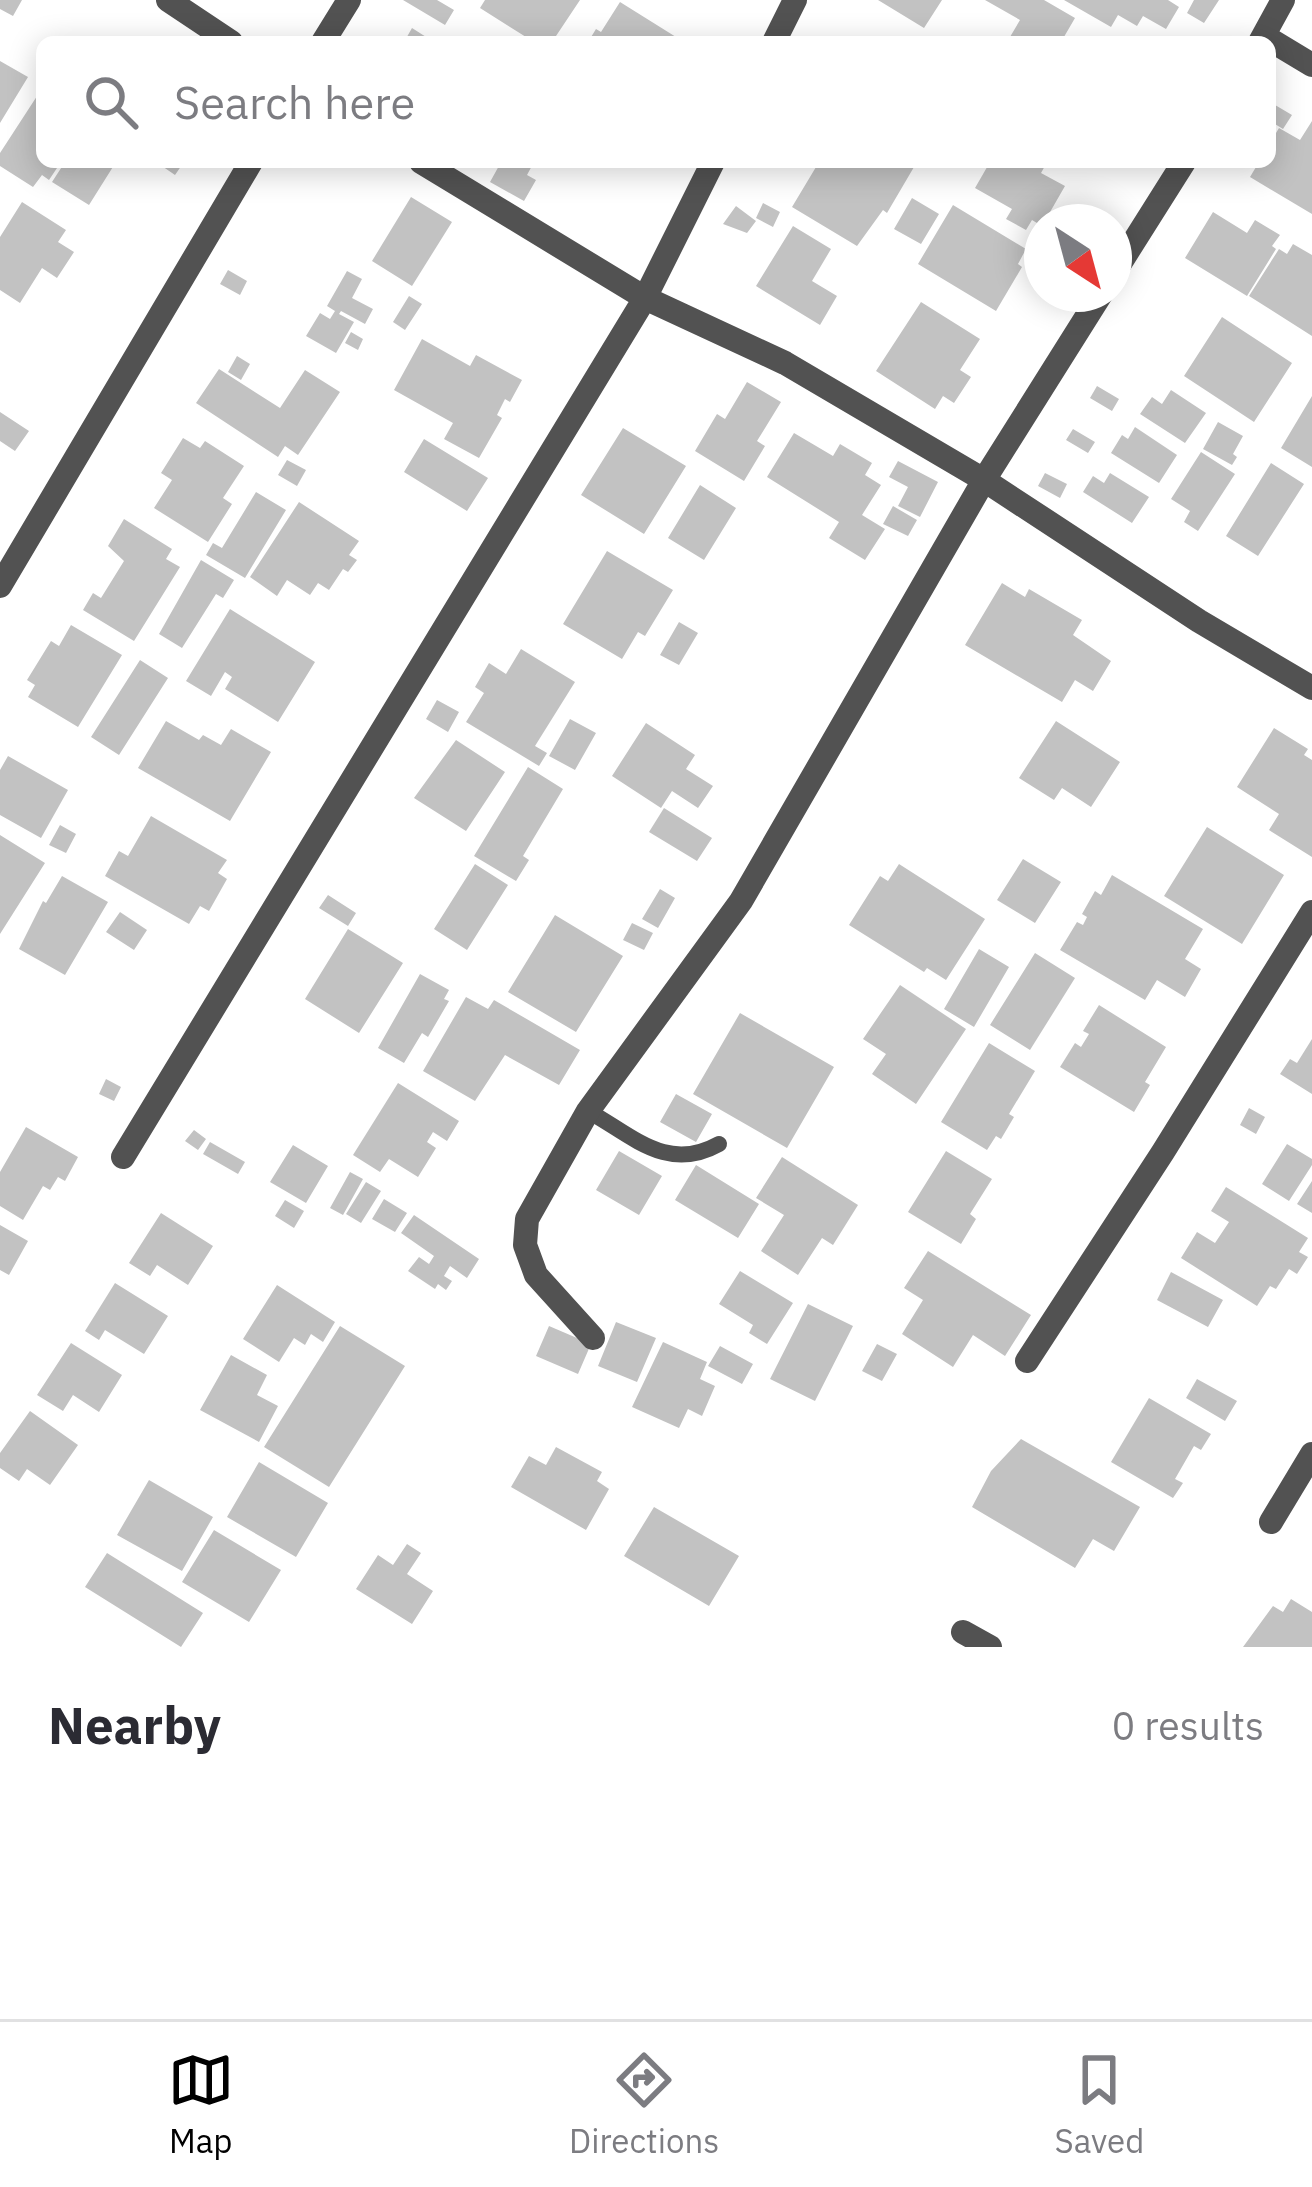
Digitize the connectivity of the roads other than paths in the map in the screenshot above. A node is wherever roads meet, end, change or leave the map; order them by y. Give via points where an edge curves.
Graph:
1 (169, 0) edge
2 (349, 0) edge
3 (795, 0) edge
4 (1282, 0) edge
5 (221, 36) edge
6 (326, 36) edge
7 (777, 36) edge
8 (1264, 36) edge
9 (1276, 46) edge
10 (1312, 65) edge
11 (246, 168) edge
12 (431, 168) edge
13 (710, 168) edge
14 (1180, 168) edge
15 (1132, 244) edge
16 (645, 298) junction
17 (1090, 312) edge
18 (984, 480) junction
19 (0, 586) edge
20 (1312, 688) edge
21 (1312, 912) edge
22 (588, 1111) junction
23 (719, 1144) dead end
24 (123, 1157) dead end
25 (593, 1338) dead end
26 (1027, 1361) dead end
27 (1312, 1454) edge
28 (1270, 1522) dead end
29 (963, 1631) dead end
30 (990, 1647) edge

1 - 5 street
2 - 6 street
3 - 7 street
4 - 8 street
9 - 10 street
11 - 19 street
12 - 16 street
13 - 16 street
14 - 15 street
16 - 18 street via 785,363
16 - 24 street
17 - 18 street
18 - 20 street
18 - 22 street via 741,901
21 - 26 street
22 - 23 lane via 670,1157
22 - 25 street via 527,1219 525,1246 536,1275
27 - 28 street
29 - 30 street

